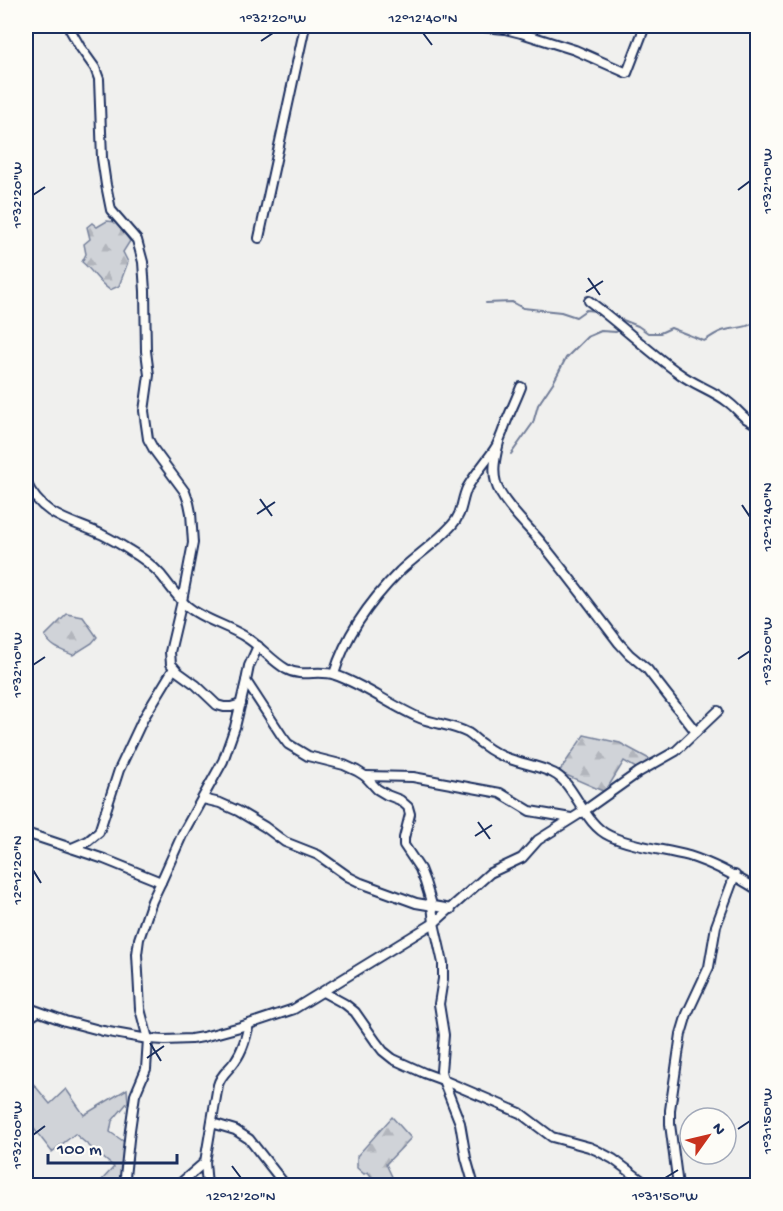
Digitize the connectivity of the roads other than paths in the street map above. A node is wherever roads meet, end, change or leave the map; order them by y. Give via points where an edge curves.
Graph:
1 (68, 26) edge
2 (305, 26) edge
3 (473, 26) edge
4 (645, 26) edge
5 (259, 238) dead end
6 (589, 301) dead end
7 (521, 387) dead end
8 (758, 424) edge
9 (498, 442) junction
10 (26, 482) edge
11 (182, 601) junction
12 (258, 646) junction
13 (174, 668) junction
14 (334, 674) junction
15 (246, 681) junction
16 (241, 704) junction
17 (718, 711) dead end
18 (696, 732) junction
19 (365, 776) junction
20 (203, 800) junction
21 (584, 811) junction
22 (571, 818) junction
23 (26, 833) edge
24 (72, 848) junction
25 (735, 875) junction
26 (161, 882) junction
27 (758, 890) edge
28 (432, 905) junction
29 (450, 909) junction
30 (434, 923) junction
31 (323, 992) junction
32 (26, 1007) edge
33 (38, 1012) junction
34 (26, 1020) edge
35 (249, 1024) junction
36 (148, 1039) junction
37 (443, 1080) junction
38 (212, 1123) junction
39 (205, 1162) junction
40 (124, 1185) edge
41 (177, 1185) edge
42 (207, 1185) edge
43 (286, 1185) edge
44 (474, 1185) edge
45 (649, 1185) edge
46 (678, 1185) edge

1 - 11 street via 99,79 102,158 111,210 137,240 143,262 149,375 144,411 148,439 185,492 191,513 193,543
2 - 5 street
3 - 4 street via 521,33 575,50 627,73
6 - 8 street via 670,368
7 - 9 street
9 - 14 street via 466,489 458,518 401,570 360,618
9 - 18 street via 495,475 503,497 619,643 647,669
10 - 11 street via 39,503 55,515 103,535 139,556
11 - 12 street via 199,615
11 - 13 street via 170,652
12 - 14 street via 289,671
12 - 15 street
13 - 16 street via 217,705
13 - 24 street via 143,719 119,770 99,831
14 - 21 street via 418,718 467,732 509,759 552,772 565,783
15 - 16 street
15 - 19 street via 288,744 308,756 344,765
16 - 20 street via 223,761
17 - 18 street
18 - 21 street via 676,751
19 - 22 street via 413,777 490,791 530,811
19 - 28 street via 377,789 408,807 411,814 404,845 420,869
20 - 26 street
20 - 28 street via 238,811 285,842 313,853 361,883
21 - 22 street
21 - 25 street via 607,835 688,856
22 - 29 street via 538,840 522,858 490,873
23 - 24 street
24 - 26 street
25 - 27 street
25 - 46 street via 716,926 709,967 681,1034 670,1110
26 - 36 street via 137,954 140,1009
28 - 29 street
28 - 30 street
29 - 30 street
30 - 31 street
30 - 37 street via 443,963 439,1004 444,1035
31 - 35 street via 294,1009
31 - 37 street via 355,1012 393,1059
32 - 33 street
33 - 34 street
33 - 36 street
35 - 36 street via 191,1039
35 - 38 street via 237,1060 219,1080
36 - 40 street via 146,1070 137,1090
37 - 44 street via 460,1123
37 - 45 street via 520,1113 552,1137 605,1154
38 - 39 street
38 - 43 street via 249,1138
39 - 41 street
39 - 42 street

